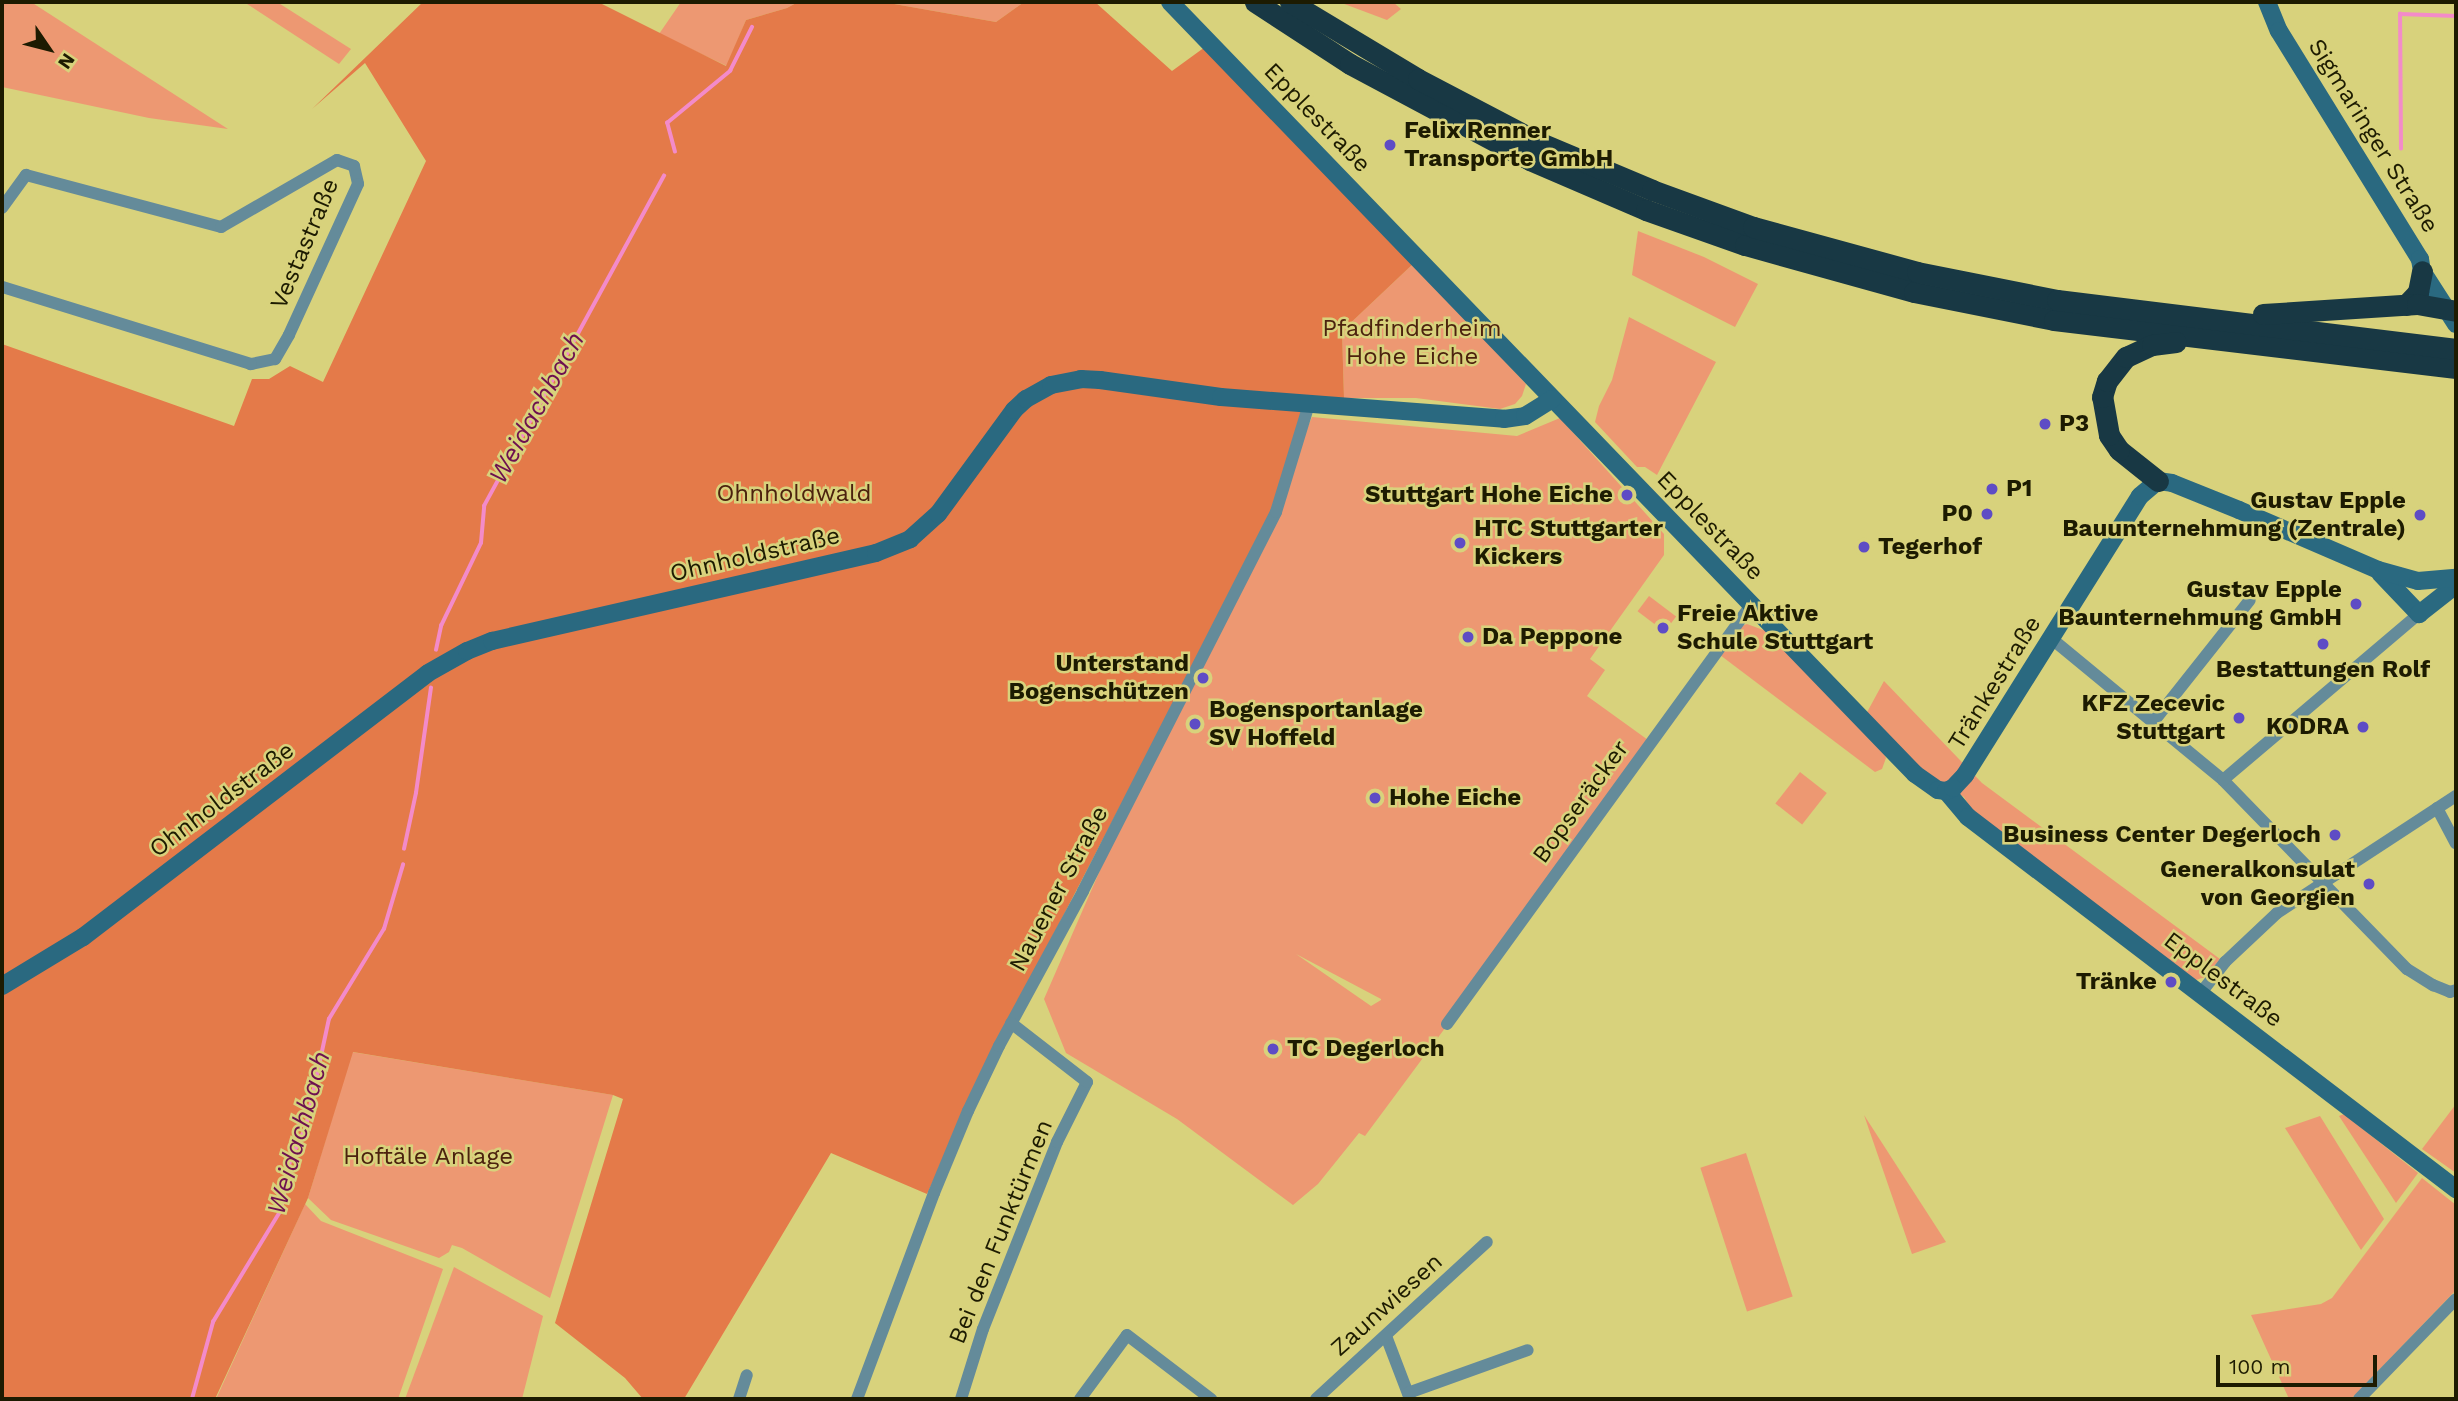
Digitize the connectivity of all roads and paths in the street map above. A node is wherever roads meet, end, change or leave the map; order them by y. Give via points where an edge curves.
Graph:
1 (1170, 2) edge
2 (1255, 2) edge
3 (1290, 2) edge
4 (2267, 2) edge
5 (2, 208) edge
6 (2421, 265) junction
7 (2, 287) edge
8 (2406, 305) junction
9 (2454, 311) edge
10 (2204, 328) junction
11 (2456, 349) edge
12 (2456, 368) edge
13 (1552, 399) junction
14 (1310, 404) junction
15 (2158, 481) junction
16 (2378, 570) junction
17 (2456, 578) edge
18 (2456, 585) edge
19 (2250, 600) dead end
20 (1751, 604) junction
21 (2419, 614) junction
22 (2052, 639) junction
23 (2154, 721) junction
24 (2224, 780) junction
25 (1945, 791) junction
26 (2456, 796) edge
27 (2437, 808) junction
28 (2456, 843) edge
29 (2324, 880) junction
30 (2, 986) edge
31 (2456, 990) edge
32 (2200, 994) junction
33 (1014, 1018) junction
34 (1447, 1024) dead end
35 (2456, 1189) edge
36 (1487, 1242) dead end
37 (2456, 1299) edge
38 (1386, 1336) junction
39 (1528, 1350) dead end
40 (747, 1375) dead end
41 (1409, 1396) edge
42 (739, 1399) edge
43 (857, 1399) edge
44 (961, 1399) edge
45 (1080, 1399) edge
46 (1211, 1399) edge
47 (1316, 1399) edge
48 (2359, 1399) edge

1 - 13 main road, Epplestraße
2 - 10 highway via 1350,64 1518,154 1646,210 1745,245 1840,274 1985,308
3 - 10 highway via 1418,79 1538,142 1753,227 1853,256 1986,286
4 - 6 main road, Sigmaringer Straße via 2279,31
5 - 7 street, Vestastraße via 26,175 221,227 337,160 354,166 358,184 275,359 251,364
6 - 8 highway via 2417,292
6 - 9 main road, Sigmaringer Straße
8 - 9 highway
8 - 10 highway
10 - 11 highway
10 - 12 highway
10 - 15 highway via 2136,350 2115,368 2102,397 2109,435 2119,450
13 - 14 main road, Ohnholdstraße via 1525,416 1504,419
13 - 20 main road, Epplestraße
14 - 30 main road, Ohnholdstraße via 1171,392 1100,380 1051,385 1014,410 938,514 911,539 876,553 467,651 428,673 87,935
14 - 33 street, Nauener Straße via 1276,512
15 - 16 main road
15 - 22 main road, Tränkestraße via 2140,496
16 - 17 main road via 2417,581
16 - 21 main road
18 - 21 main road
19 - 23 street
20 - 25 main road, Epplestraße via 1915,774
20 - 34 street, Bopseräcker
21 - 24 street
22 - 23 street
22 - 25 main road, Tränkestraße via 1965,775
23 - 24 street
24 - 29 street
25 - 32 main road, Epplestraße via 1968,817
26 - 27 street
27 - 28 street
27 - 29 street
29 - 31 street via 2407,969 2433,985
29 - 32 street via 2251,935
32 - 35 main road, Epplestraße
33 - 43 street, Nauener Straße via 933,1193
33 - 44 street, Bei den Funktürmen via 1087,1082 1057,1142
36 - 38 street, Zaunwiesen
37 - 48 street
38 - 41 street
38 - 47 street, Zaunwiesen
39 - 41 street
40 - 42 street
45 - 46 street via 1127,1335

